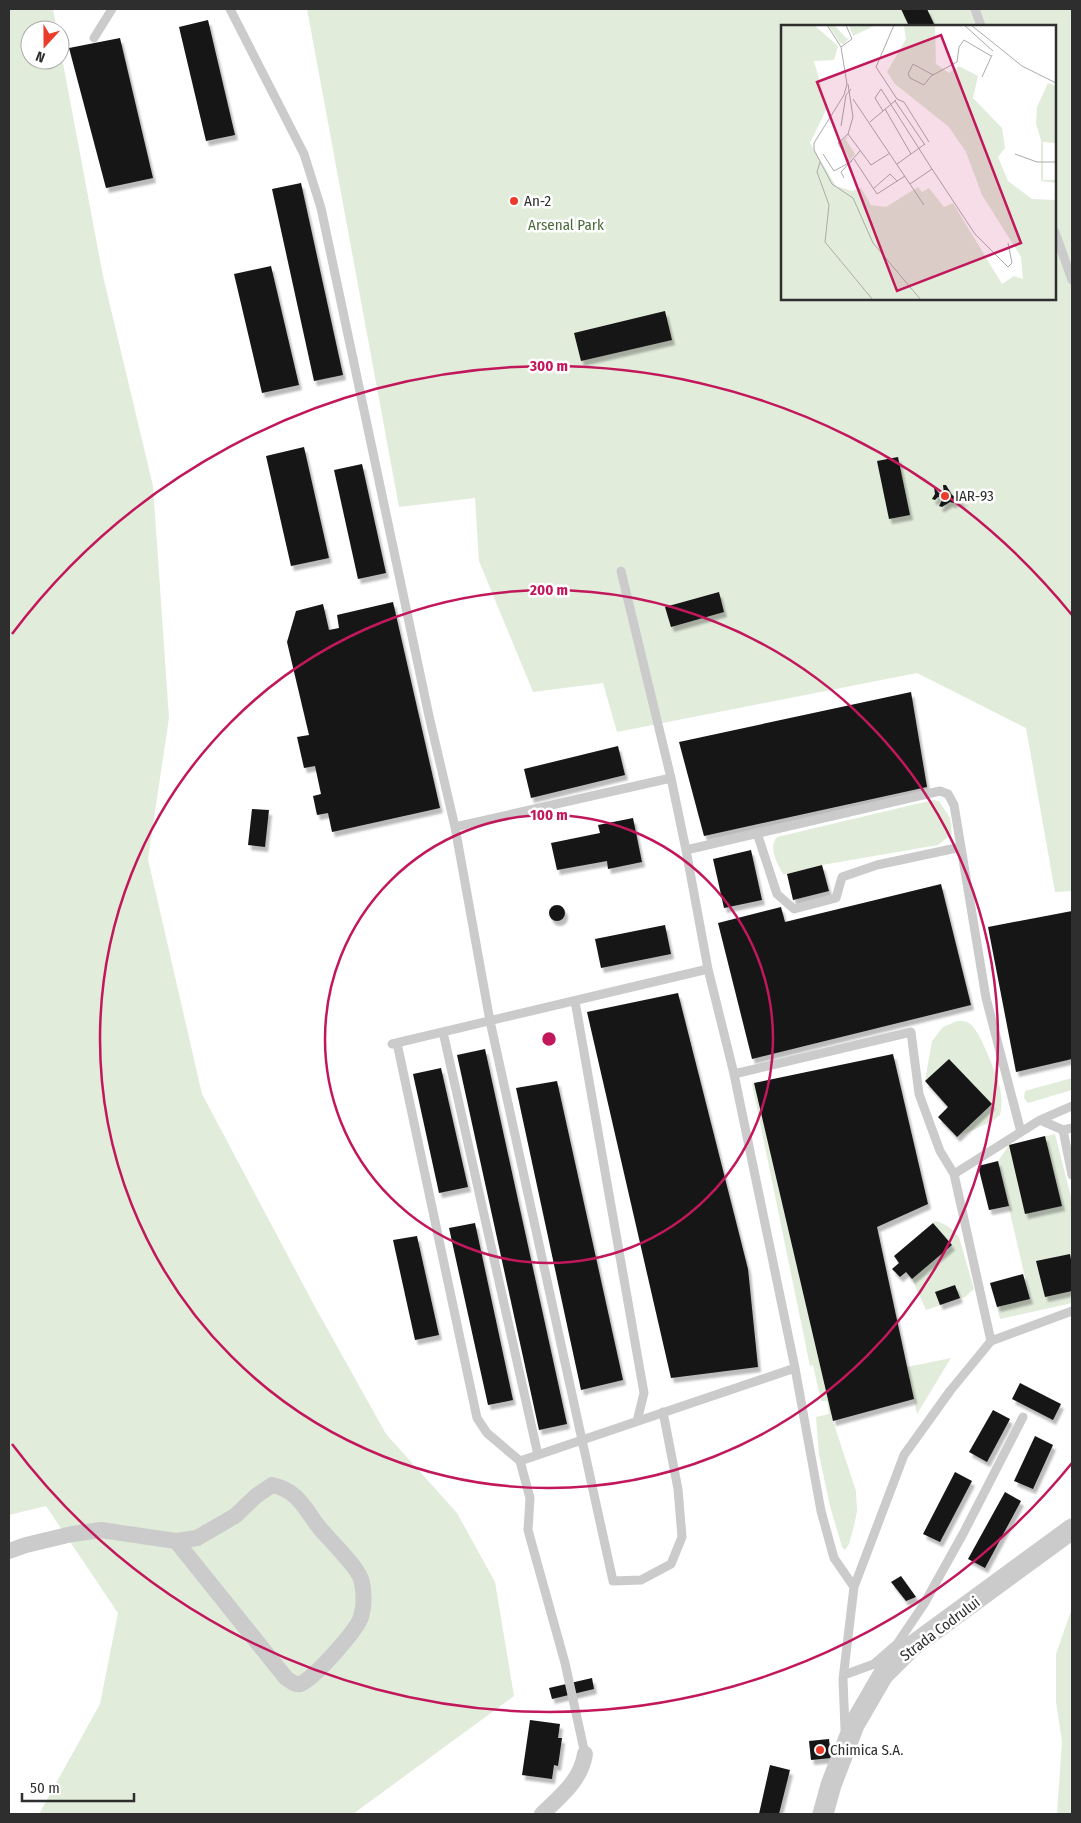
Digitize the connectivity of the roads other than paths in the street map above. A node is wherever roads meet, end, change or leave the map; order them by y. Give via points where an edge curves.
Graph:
1 (112, 9) edge
2 (230, 9) edge
3 (974, 9) edge
4 (981, 25) edge
5 (94, 38) dead end
6 (1056, 235) edge
7 (1072, 280) edge
8 (621, 571) dead end
9 (671, 778) junction
10 (455, 827) junction
11 (757, 833) junction
12 (961, 847) junction
13 (686, 850) junction
14 (708, 969) junction
15 (575, 1001) junction
16 (490, 1021) junction
17 (443, 1032) junction
18 (734, 1074) junction
19 (1072, 1106) edge
20 (1040, 1120) junction
21 (1068, 1129) edge
22 (1021, 1132) junction
23 (954, 1174) junction
24 (1072, 1175) edge
25 (1072, 1311) edge
26 (991, 1341) junction
27 (795, 1368) junction
28 (663, 1412) junction
29 (1023, 1417) dead end
30 (637, 1421) junction
31 (582, 1440) junction
32 (538, 1455) junction
33 (520, 1461) junction
34 (1072, 1529) edge
35 (176, 1541) junction
36 (9, 1551) edge
37 (854, 1587) junction
38 (844, 1675) junction
39 (846, 1747) junction
40 (585, 1754) joint
41 (542, 1814) edge
42 (823, 1814) edge

1 - 5 lane
2 - 10 lane via 304,154 321,208
3 - 4 lane
6 - 7 lane
8 - 9 lane
9 - 10 lane
9 - 13 lane
10 - 16 lane
11 - 12 lane via 940,791 948,794 954,805
11 - 12 lane via 777,894 794,909 836,898 842,876
11 - 13 lane
12 - 22 lane via 986,998
13 - 14 lane
14 - 15 lane
14 - 18 lane
15 - 16 lane
15 - 30 lane via 644,1393
16 - 17 lane
16 - 31 lane
17 - 32 lane
17 - 33 lane via 394,1044 477,1418 487,1433
18 - 23 lane via 911,1032 919,1094 940,1150
18 - 27 lane
19 - 20 lane
20 - 21 lane
20 - 22 lane
21 - 24 lane
22 - 23 lane
23 - 26 lane
25 - 26 lane
26 - 37 lane via 904,1455
27 - 28 lane
27 - 37 lane via 821,1511 834,1558
28 - 30 lane
28 - 31 lane via 678,1489 682,1537 670,1564 641,1580 613,1581
29 - 38 lane via 964,1532 924,1604 897,1644 874,1664
30 - 31 lane
31 - 32 lane
32 - 33 lane
33 - 40 lane via 530,1498 528,1530 565,1663
34 - 39 street, Strada Codrului via 900,1658 883,1675 854,1725
35 - 35 street via 294,1684 301,1683 318,1670 361,1618 362,1580 297,1497 284,1487 272,1485 235,1516 197,1538
35 - 36 street via 101,1530 72,1534
37 - 38 lane
38 - 39 lane
39 - 42 street, Strada Codrului
40 - 41 street via 576,1780

